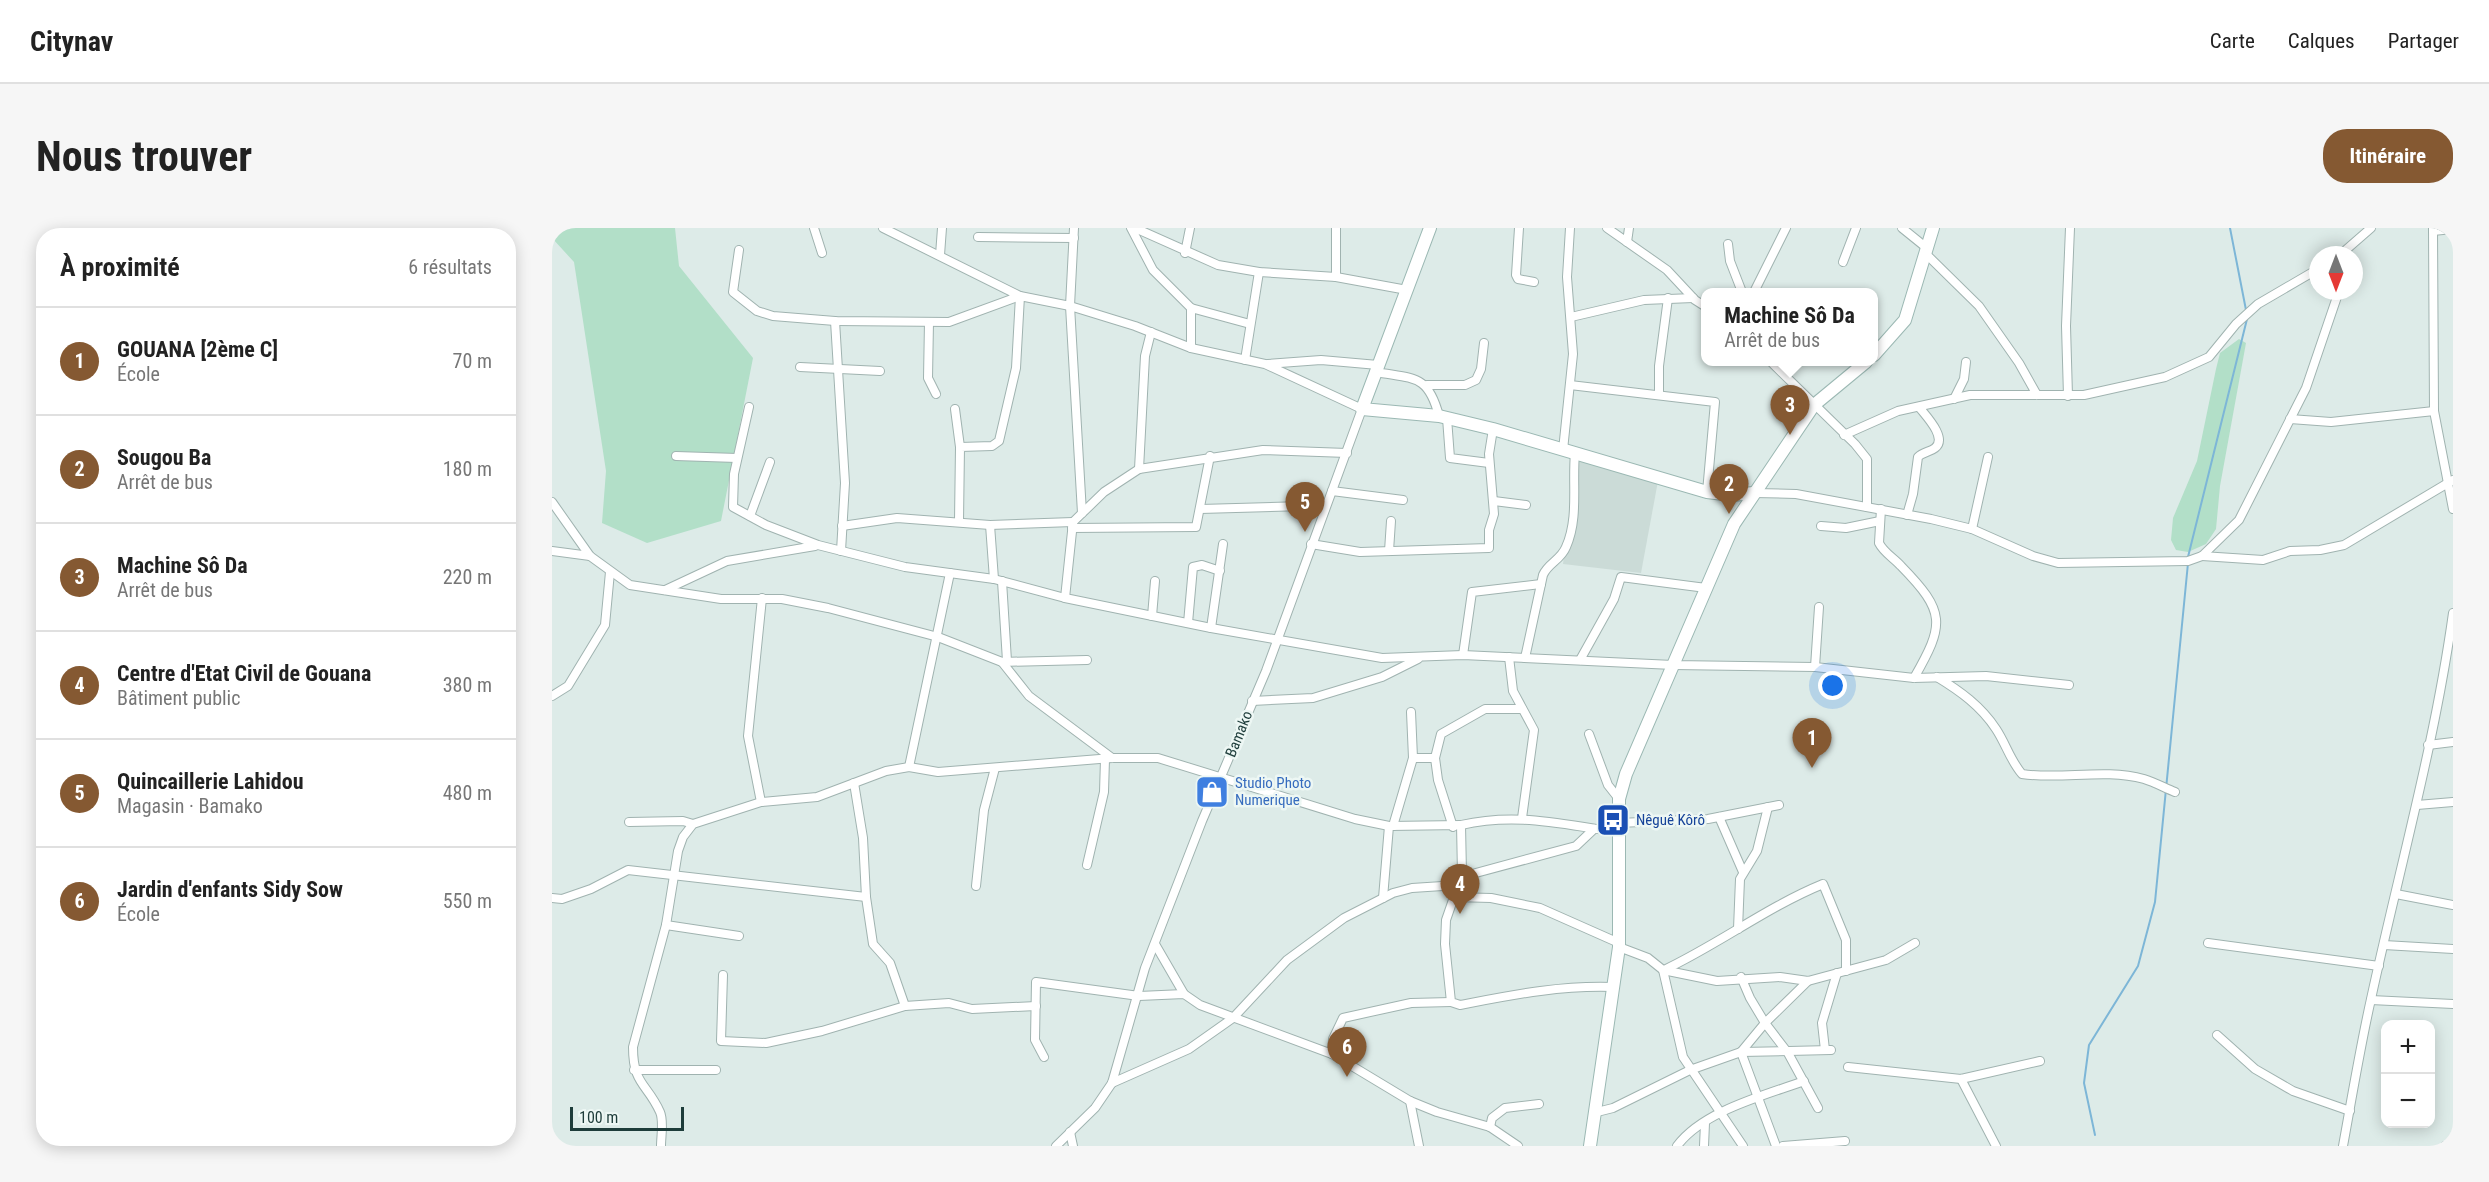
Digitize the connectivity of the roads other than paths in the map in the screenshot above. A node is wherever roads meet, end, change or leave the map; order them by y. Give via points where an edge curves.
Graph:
1 (814, 228) edge
2 (883, 228) edge
3 (942, 228) edge
4 (1003, 228) edge
5 (1074, 228) edge
6 (1133, 228) edge
7 (1190, 228) edge
8 (1336, 228) edge
9 (1430, 228) edge
10 (1519, 228) edge
11 (1570, 228) edge
12 (1606, 228) edge
13 (1629, 228) edge
14 (1786, 228) edge
15 (1856, 228) edge
16 (1902, 228) edge
17 (1933, 228) edge
18 (2070, 228) edge
19 (2371, 228) edge
20 (2433, 230) edge
21 (2453, 230) edge
22 (978, 237) dead end
23 (1003, 238) junction
24 (1074, 238) junction
25 (1627, 242) junction
26 (2355, 243) junction
27 (1728, 244) dead end
28 (2351, 246) edge
29 (2354, 246) edge
30 (739, 250) dead end
31 (1927, 251) junction
32 (822, 253) dead end
33 (1185, 253) junction
34 (940, 255) junction
35 (1843, 262) dead end
36 (1259, 272) junction
37 (2309, 274) edge
38 (1336, 277) junction
39 (1533, 282) dead end
40 (1740, 288) edge
41 (1756, 288) edge
42 (1407, 290) junction
43 (1020, 296) junction
44 (1668, 298) junction
45 (1693, 298) junction
46 (2336, 300) edge
47 (1701, 304) edge
48 (1070, 306) junction
49 (1191, 308) junction
50 (1571, 317) junction
51 (835, 321) junction
52 (928, 322) junction
53 (1250, 324) junction
54 (1151, 332) junction
55 (1484, 343) dead end
56 (1191, 348) junction
57 (1878, 351) edge
58 (1245, 360) junction
59 (1966, 362) dead end
60 (1265, 364) junction
61 (1775, 366) edge
62 (1861, 366) edge
63 (800, 367) dead end
64 (1377, 369) junction
65 (838, 370) junction
66 (880, 371) dead end
67 (1427, 385) junction
68 (1570, 385) junction
69 (936, 394) dead end
70 (1659, 395) junction
71 (2037, 395) junction
72 (2068, 396) junction
73 (1954, 399) junction
74 (1814, 405) junction
75 (750, 407) dead end
76 (1919, 407) junction
77 (956, 409) dead end
78 (1362, 409) junction
79 (2434, 411) junction
80 (1443, 417) junction
81 (2290, 419) junction
82 (1493, 429) junction
83 (1844, 435) junction
84 (960, 447) junction
85 (1569, 452) junction
86 (1347, 453) junction
87 (676, 456) dead end
88 (1210, 456) junction
89 (1988, 457) dead end
90 (737, 458) junction
91 (770, 462) dead end
92 (1489, 463) junction
93 (1139, 469) junction
94 (2451, 481) edge
95 (1332, 491) junction
96 (1707, 492) junction
97 (1754, 493) junction
98 (1403, 500) dead end
99 (1494, 501) junction
100 (552, 502) edge
101 (1526, 505) dead end
102 (1868, 507) junction
103 (1200, 509) junction
104 (1325, 509) junction
105 (1881, 509) junction
106 (2453, 509) edge
107 (1082, 513) junction
108 (1907, 515) junction
109 (750, 516) junction
110 (959, 520) junction
111 (1391, 521) dead end
112 (1880, 521) junction
113 (990, 525) junction
114 (1073, 525) junction
115 (842, 526) junction
116 (1821, 526) dead end
117 (1972, 529) junction
118 (1223, 544) dead end
119 (1311, 544) junction
120 (819, 545) junction
121 (552, 551) edge
122 (842, 551) junction
123 (1389, 551) junction
124 (591, 556) junction
125 (2202, 556) junction
126 (1220, 571) junction
127 (610, 572) junction
128 (950, 573) junction
129 (998, 580) junction
130 (1155, 581) dead end
131 (1541, 584) junction
132 (1706, 588) junction
133 (664, 590) junction
134 (762, 598) junction
135 (1065, 598) junction
136 (1819, 606) dead end
137 (2453, 613) edge
138 (1152, 616) junction
139 (1188, 623) junction
140 (1211, 628) junction
141 (938, 637) junction
142 (1276, 640) junction
143 (1462, 655) junction
144 (1509, 657) junction
145 (1525, 658) junction
146 (1418, 659) junction
147 (1087, 660) dead end
148 (1580, 660) junction
149 (1004, 661) junction
150 (1673, 665) junction
151 (1815, 667) junction
152 (1936, 676) junction
153 (1914, 678) junction
154 (2069, 685) dead end
155 (552, 696) edge
156 (1252, 701) junction
157 (1522, 709) junction
158 (1411, 712) dead end
159 (1589, 734) dead end
160 (2453, 742) edge
161 (2428, 745) junction
162 (1413, 758) junction
163 (1435, 758) junction
164 (1108, 759) junction
165 (909, 767) junction
166 (995, 768) junction
167 (1222, 777) junction
168 (854, 783) junction
169 (2175, 792) dead end
170 (1619, 799) junction
171 (761, 802) junction
172 (2453, 802) edge
173 (1779, 805) dead end
174 (2417, 805) junction
175 (1768, 807) junction
176 (1719, 817) junction
177 (1522, 818) junction
178 (629, 822) dead end
179 (693, 824) junction
180 (1391, 826) junction
181 (1457, 826) junction
182 (1619, 828) junction
183 (1594, 829) junction
184 (1087, 865) dead end
185 (1743, 872) junction
186 (674, 875) junction
187 (1460, 881) junction
188 (976, 886) dead end
189 (2396, 894) junction
190 (866, 897) junction
191 (1454, 897) junction
192 (552, 898) edge
193 (1383, 898) junction
194 (2453, 905) edge
195 (666, 925) junction
196 (1738, 929) junction
197 (740, 936) dead end
198 (1915, 943) dead end
199 (2208, 943) dead end
200 (1155, 944) junction
201 (1619, 945) junction
202 (2384, 945) junction
203 (2453, 949) edge
204 (2379, 966) junction
205 (1664, 970) junction
206 (1841, 972) junction
207 (723, 975) dead end
208 (1741, 977) junction
209 (1808, 981) junction
210 (1614, 987) junction
211 (1184, 994) junction
212 (1139, 996) junction
213 (2371, 1000) junction
214 (1451, 1002) junction
215 (2453, 1004) edge
216 (905, 1006) junction
217 (1036, 1006) junction
218 (1233, 1017) junction
219 (1765, 1023) junction
220 (2217, 1035) dead end
221 (1741, 1052) junction
222 (1788, 1053) junction
223 (1332, 1054) junction
224 (1044, 1057) dead end
225 (2040, 1061) dead end
226 (1848, 1067) dead end
227 (634, 1070) junction
228 (716, 1070) dead end
229 (1690, 1070) junction
230 (1961, 1079) junction
231 (1804, 1082) junction
232 (1112, 1083) junction
233 (1758, 1097) junction
234 (1410, 1101) junction
235 (1539, 1104) dead end
236 (1818, 1108) dead end
237 (2350, 1111) junction
238 (1597, 1112) junction
239 (1720, 1114) junction
240 (1705, 1123) junction
241 (1490, 1127) junction
242 (1070, 1132) junction
243 (1845, 1141) dead end
244 (661, 1146) edge
245 (1056, 1146) edge
246 (1073, 1146) edge
247 (1419, 1146) edge
248 (1518, 1146) edge
249 (1590, 1146) edge
250 (1677, 1146) edge
251 (1704, 1146) edge
252 (1743, 1146) edge
253 (1776, 1146) edge
254 (1783, 1146) edge
255 (1996, 1146) edge
256 (2343, 1146) edge
257 (2445, 1146) edge
258 (2451, 1146) edge

1 - 32 street
2 - 34 street
3 - 34 street
4 - 23 street
5 - 24 street
6 - 33 street
6 - 49 street via 1153,270
7 - 33 street
8 - 38 street
9 - 42 street
10 - 39 street via 1516,275
11 - 50 street via 1567,277
12 - 25 street
13 - 25 street
14 - 41 street
15 - 35 street
16 - 31 street
17 - 31 street
18 - 72 street
19 - 26 street
20 - 21 street
20 - 79 street
22 - 23 street
23 - 24 street
24 - 48 street
25 - 45 street via 1667,270
26 - 28 street
26 - 29 street
27 - 40 street
30 - 51 street via 733,292 746,304 773,316
31 - 57 street via 1905,320
31 - 71 street via 1979,306
33 - 36 street via 1218,266
34 - 43 street
36 - 38 street
36 - 53 street
37 - 72 street via 2258,304 2209,357 2165,377
38 - 42 street
42 - 64 street
43 - 48 street
43 - 52 street via 949,322
43 - 84 street via 1016,368 999,441 992,446
44 - 45 street
44 - 50 street
44 - 70 street
45 - 47 street
46 - 81 street via 2306,388
48 - 54 street
48 - 107 street
49 - 53 street
49 - 56 street
50 - 68 street via 1574,354
51 - 52 street
51 - 65 street
52 - 69 street via 928,378
53 - 58 street
54 - 56 street
54 - 93 street via 1145,356
55 - 67 street via 1476,381 1465,385
56 - 58 street
58 - 60 street
59 - 73 street via 1964,379
60 - 64 street via 1321,360
60 - 78 street
61 - 74 street
62 - 74 street
63 - 65 street
64 - 67 street via 1417,378
64 - 78 street
65 - 66 street
65 - 115 street via 845,483
67 - 80 street
68 - 70 street
68 - 85 street
70 - 96 street via 1715,402
71 - 72 street
71 - 73 street via 1970,395
73 - 76 street
74 - 83 street
74 - 97 street
75 - 90 street
76 - 83 street via 1898,411
76 - 108 street via 1937,431 1938,443 1918,457
77 - 84 street
78 - 80 street
78 - 86 street, Bamako
79 - 81 street via 2331,422
79 - 94 street
80 - 82 street
80 - 92 street via 1450,458
81 - 125 street via 2239,520
82 - 85 street
82 - 92 street
83 - 102 street via 1867,459
84 - 110 street
85 - 96 street
85 - 131 street via 1574,510 1568,544 1546,568
86 - 88 street via 1263,450
86 - 95 street, Bamako
87 - 90 street
88 - 93 street
88 - 103 street
89 - 117 street
90 - 109 street via 733,507
91 - 109 street
92 - 99 street
93 - 107 street via 1104,492
94 - 106 street
94 - 125 street via 2344,545 2290,551 2263,560
95 - 98 street
95 - 104 street, Bamako
96 - 97 street
97 - 102 street via 1796,494
97 - 132 street via 1734,524
99 - 101 street
99 - 123 street via 1489,548
100 - 124 street
102 - 105 street
103 - 104 street
103 - 114 street via 1194,528
104 - 119 street, Bamako
105 - 108 street
105 - 112 street
107 - 114 street
108 - 117 street
109 - 120 street
110 - 113 street
110 - 115 street via 897,518
111 - 123 street
112 - 116 street via 1846,528
112 - 153 street via 1882,549 1904,567 1937,612 1930,650
113 - 114 street
113 - 129 street
114 - 135 street
115 - 122 street
117 - 125 street via 2058,563 2188,561
118 - 126 street
119 - 123 street via 1360,552
119 - 142 street, Bamako
120 - 122 street
120 - 133 street via 727,561
121 - 124 street
122 - 128 street via 905,567
124 - 127 street
126 - 139 street via 1193,567
126 - 140 street
127 - 133 street via 630,585
127 - 155 street via 605,625 568,686
128 - 129 street
128 - 141 street
129 - 135 street
129 - 149 street
130 - 138 street
131 - 143 street via 1472,592
131 - 145 street
132 - 148 street via 1621,577 1614,599
132 - 150 street
133 - 134 street via 721,599
134 - 141 street via 828,608
134 - 171 street via 748,736
135 - 138 street
136 - 151 street
137 - 161 street
138 - 139 street
139 - 140 street
140 - 142 street
141 - 149 street
141 - 165 street
142 - 146 street via 1382,658
142 - 156 street, Bamako
143 - 144 street
143 - 146 street
144 - 145 street
144 - 157 street via 1513,691
145 - 148 street
146 - 156 street via 1382,678 1313,698
147 - 149 street
148 - 150 street
149 - 164 street via 1029,696
150 - 151 street
150 - 170 street
151 - 153 street
152 - 153 street
152 - 154 street via 1986,676
152 - 169 street via 1979,707 1997,729 2022,774 2144,779
156 - 167 street, Bamako
157 - 163 street via 1485,709 1476,714 1441,734
157 - 177 street via 1534,730
158 - 162 street
159 - 170 street via 1608,785
160 - 161 street
161 - 174 street
162 - 163 street
162 - 180 street
163 - 181 street via 1438,780
164 - 166 street
164 - 167 street via 1158,758
164 - 184 street
165 - 166 street via 938,772
165 - 168 street
166 - 188 street via 984,810
167 - 180 street via 1355,819
167 - 200 street, Bamako
168 - 171 street via 817,797
168 - 190 street via 863,838
170 - 182 street
171 - 179 street
172 - 174 street
173 - 175 street
174 - 189 street
175 - 176 street
175 - 185 street via 1757,851
176 - 182 street
176 - 185 street
177 - 181 street
177 - 183 street
178 - 179 street
179 - 186 street via 683,837
180 - 181 street
180 - 193 street
181 - 187 street
182 - 183 street
182 - 201 street
183 - 187 street via 1576,846
185 - 196 street via 1738,894
186 - 190 street
186 - 192 street via 628,870 591,889 562,899
186 - 195 street
187 - 191 street
187 - 193 street via 1412,888
189 - 194 street
189 - 202 street
190 - 216 street via 873,944 890,963
191 - 201 street via 1491,898 1540,908
191 - 214 street via 1446,920 1445,944
193 - 218 street via 1344,918 1287,960
195 - 197 street
195 - 227 street via 633,1047
196 - 205 street via 1705,951
196 - 206 street via 1791,897 1823,884 1846,940
198 - 206 street via 1886,960
199 - 204 street
200 - 211 street
200 - 212 street, Bamako
201 - 205 street
201 - 210 street
202 - 203 street
202 - 204 street
204 - 213 street
205 - 208 street via 1717,981
205 - 229 street via 1677,1040
206 - 209 street
206 - 222 street via 1822,1023 1828,1050
207 - 216 street via 721,1041 766,1043
208 - 209 street
208 - 219 street
209 - 219 street
210 - 214 street via 1574,986 1460,1005
210 - 238 street
211 - 212 street
211 - 218 street via 1200,1005
212 - 217 street via 1036,982
212 - 232 street, Bamako
213 - 215 street
213 - 237 street
214 - 223 street via 1411,1003 1343,1018 1333,1039
216 - 217 street
217 - 224 street via 1035,1040
218 - 223 street
218 - 232 street via 1189,1050
219 - 221 street
219 - 222 street
220 - 237 street via 2255,1069 2293,1091
221 - 222 street
221 - 229 street
221 - 233 street
222 - 231 street
223 - 234 street
225 - 230 street
226 - 230 street
227 - 228 street
227 - 244 street via 661,1114
229 - 238 street
229 - 239 street
230 - 255 street
231 - 233 street
231 - 236 street
232 - 242 street, Bamako via 1095,1108
233 - 239 street
233 - 253 street
234 - 241 street
234 - 247 street
235 - 241 street via 1505,1108 1492,1118
237 - 256 street
238 - 249 street
239 - 240 street
239 - 252 street
240 - 250 street via 1686,1133
240 - 251 street
241 - 248 street
242 - 245 street, Bamako
242 - 246 street
243 - 254 street
257 - 258 street

